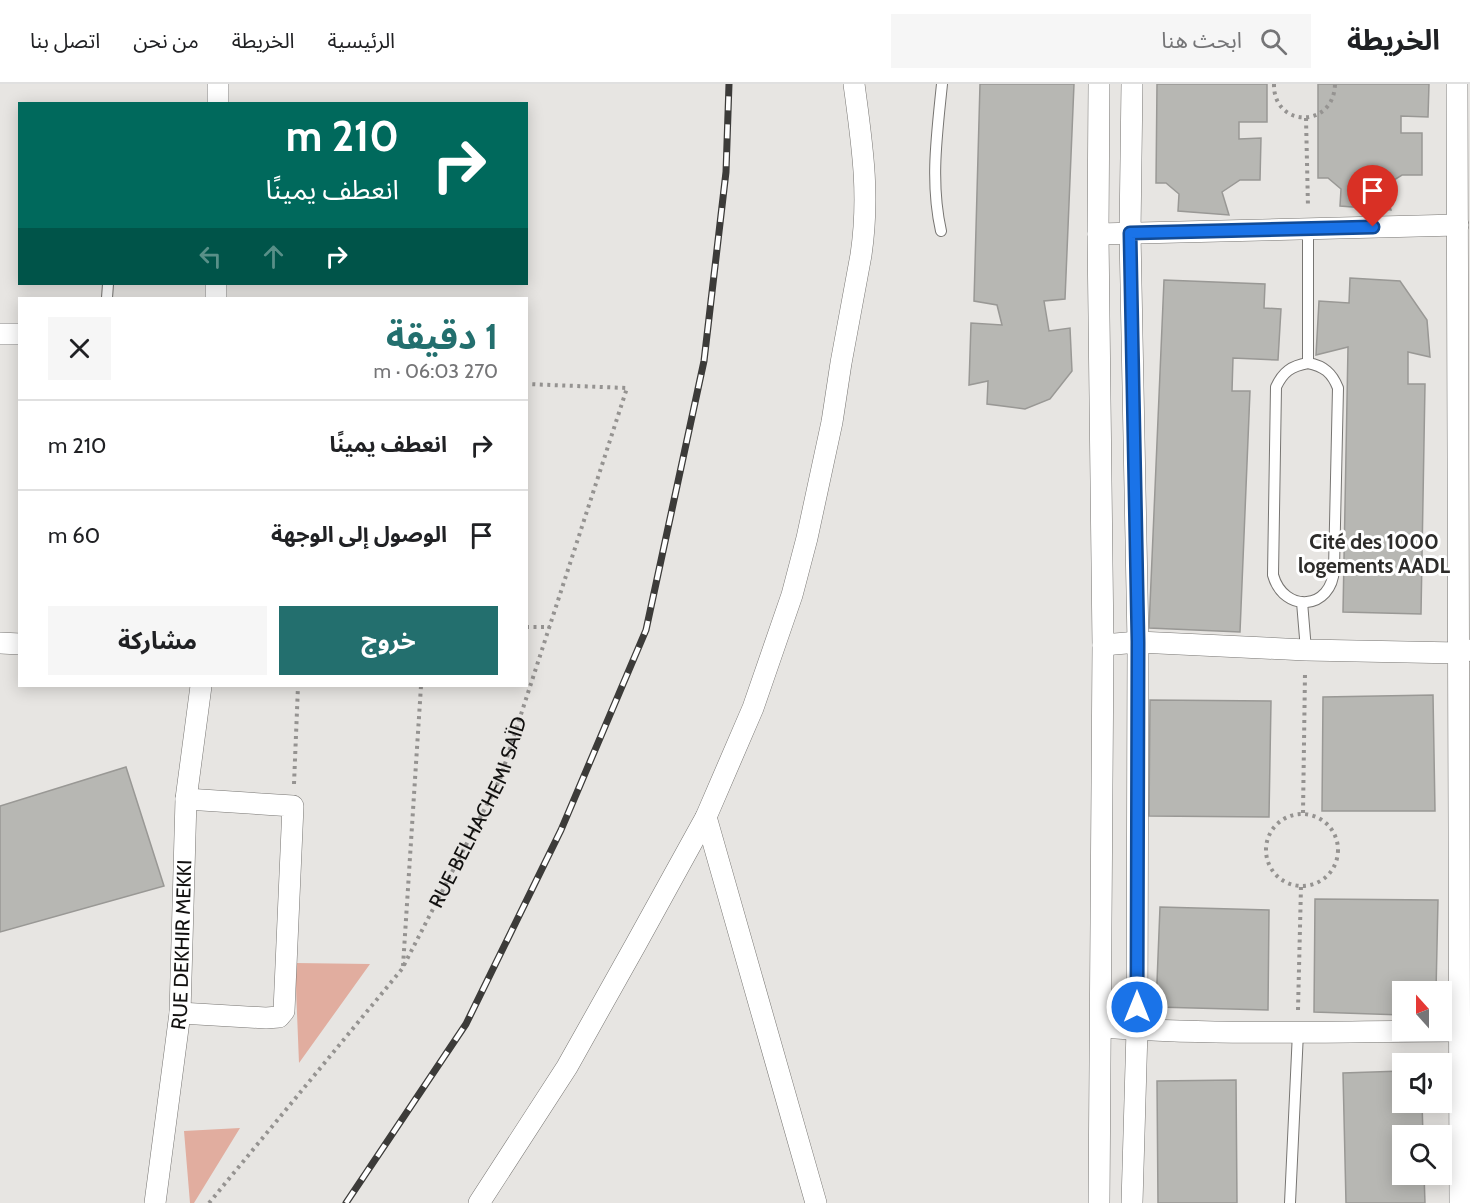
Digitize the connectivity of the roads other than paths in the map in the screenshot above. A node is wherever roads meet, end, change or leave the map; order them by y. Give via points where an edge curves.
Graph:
1 (218, 84) edge
2 (854, 84) edge
3 (942, 84) edge
4 (1099, 84) edge
5 (1132, 84) edge
6 (1457, 84) edge
7 (218, 102) edge
8 (1458, 225) junction
9 (1308, 229) junction
10 (941, 231) dead end
11 (1130, 233) junction
12 (1098, 234) junction
13 (0, 334) edge
14 (18, 334) edge
15 (1308, 363) junction
16 (1302, 602) junction
17 (1138, 642) junction
18 (0, 643) edge
19 (18, 644) edge
20 (1103, 645) junction
21 (1306, 650) junction
22 (1464, 652) edge
23 (201, 687) edge
24 (186, 799) junction
25 (706, 817) junction
26 (180, 1013) junction
27 (1101, 1027) junction
28 (1137, 1030) junction
29 (1460, 1031) junction
30 (1298, 1032) junction
31 (155, 1203) edge
32 (479, 1203) edge
33 (816, 1203) edge
34 (1099, 1203) edge
35 (1132, 1203) edge
36 (1290, 1203) edge
37 (1460, 1203) edge

1 - 7 street
2 - 25 street via 865,170 865,227 821,480 773,652
3 - 10 lane via 934,176
4 - 12 street
5 - 11 street
6 - 8 street
8 - 9 street
8 - 22 street
9 - 11 street
9 - 15 lane
11 - 12 street
11 - 17 street
12 - 20 street
13 - 14 street
15 - 16 lane via 1288,369 1276,387 1273,575 1282,594
15 - 16 lane via 1328,370 1338,388 1334,579 1322,597
16 - 21 lane
17 - 20 street
17 - 21 street
17 - 28 street
18 - 19 street
20 - 27 street
21 - 22 street
22 - 29 street
23 - 24 street, RUE DEKHIR MEKKI
24 - 26 street, RUE DEKHIR MEKKI
24 - 26 street via 293,806 284,1011 279,1017 266,1018
25 - 32 street via 567,1067
25 - 33 street
26 - 31 street, RUE DEKHIR MEKKI
27 - 28 street
27 - 34 street
28 - 30 street
28 - 35 street
29 - 30 street
29 - 37 street
30 - 36 lane

